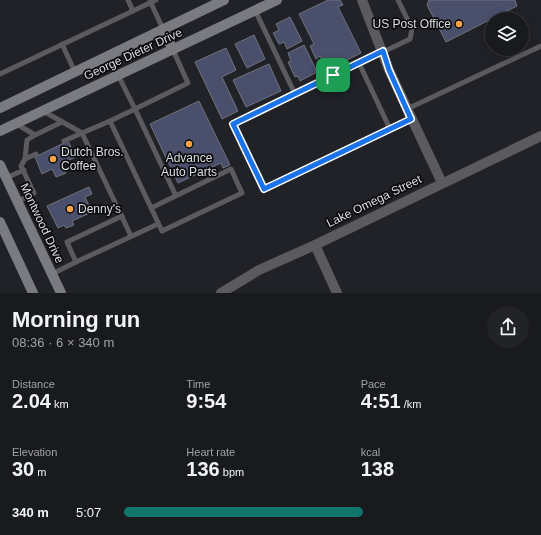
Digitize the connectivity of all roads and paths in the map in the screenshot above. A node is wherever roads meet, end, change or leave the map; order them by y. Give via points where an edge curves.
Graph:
1 (128, 0) edge
2 (156, 0) edge
3 (224, 0) edge
4 (277, 0) edge
5 (362, 0) edge
6 (398, 0) edge
7 (150, 1) edge
8 (255, 10) junction
9 (133, 11) junction
10 (163, 29) junction
11 (62, 44) junction
12 (541, 46) edge
13 (173, 50) junction
14 (383, 51) junction
15 (359, 63) junction
16 (75, 72) junction
17 (0, 74) edge
18 (118, 75) junction
19 (295, 94) junction
20 (0, 108) edge
21 (135, 109) junction
22 (407, 109) junction
23 (43, 110) junction
24 (411, 119) junction
25 (110, 121) junction
26 (62, 122) junction
27 (16, 124) junction
28 (390, 129) junction
29 (0, 131) edge
30 (82, 132) junction
31 (35, 135) junction
32 (541, 136) edge
33 (64, 141) dead end
34 (36, 154) dead end
35 (25, 159) junction
36 (0, 165) edge
37 (24, 170) junction
38 (6, 178) junction
39 (442, 183) junction
40 (176, 196) junction
41 (17, 202) junction
42 (151, 208) junction
43 (122, 216) junction
44 (158, 224) junction
45 (1, 227) edge
46 (131, 236) junction
47 (315, 244) junction
48 (76, 262) junction
49 (52, 274) junction
50 (33, 293) edge
51 (61, 293) edge
52 (221, 293) edge
53 (338, 293) edge

1 - 9 lane
2 - 7 lane
3 - 10 main road, George Dieter Drive
4 - 8 main road, George Dieter Drive
5 - 14 street
6 - 14 lane via 412,30 410,39
7 - 9 lane
7 - 10 lane
8 - 13 main road, George Dieter Drive
8 - 19 lane
9 - 11 lane
10 - 13 main road
10 - 16 main road, George Dieter Drive
11 - 16 lane
11 - 17 lane
12 - 22 lane
13 - 18 main road, George Dieter Drive
13 - 21 lane via 188,84
14 - 15 lane
14 - 22 street
15 - 19 lane
15 - 28 lane
16 - 20 main road, George Dieter Drive
18 - 21 lane
18 - 23 main road, George Dieter Drive
19 - 28 lane via 233,124 264,189
21 - 25 lane
21 - 40 lane
22 - 24 street
23 - 26 lane
23 - 27 main road, George Dieter Drive
24 - 28 lane
24 - 39 street
25 - 30 lane
25 - 42 lane
26 - 30 lane
26 - 31 lane
27 - 29 main road, George Dieter Drive
27 - 31 lane
30 - 33 lane
30 - 43 lane
31 - 35 lane via 27,140
32 - 39 street, Lake Omega Street
34 - 35 lane
35 - 37 lane via 21,166
36 - 38 main road, Montwood Drive
37 - 38 lane
37 - 41 lane via 34,194
38 - 41 main road, Montwood Drive
39 - 47 street, Lake Omega Street
40 - 42 lane
40 - 44 lane via 231,169 242,193 162,231
41 - 49 main road, Montwood Drive
42 - 44 lane
43 - 46 lane
43 - 48 lane via 67,242
44 - 46 lane
45 - 50 main road
46 - 48 lane
47 - 52 street, Lake Omega Street via 259,270
47 - 53 street
48 - 49 lane
49 - 51 main road, Montwood Drive

